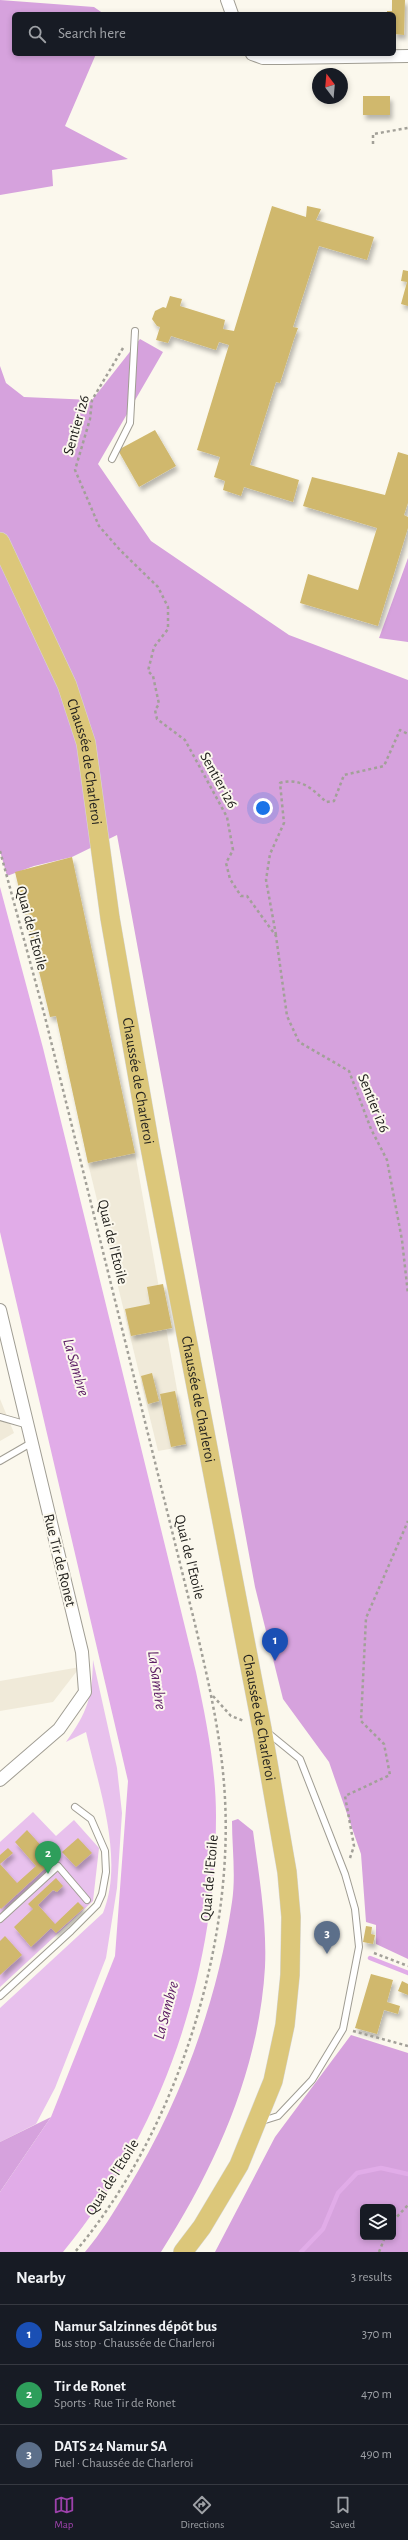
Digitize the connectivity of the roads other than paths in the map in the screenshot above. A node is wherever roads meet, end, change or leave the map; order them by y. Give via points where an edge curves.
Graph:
1 (227, 0) edge
2 (231, 12) edge
3 (258, 56) edge
4 (408, 56) edge
5 (135, 331) road end
6 (112, 460) dead end
7 (0, 542) edge
8 (0, 1310) edge
9 (0, 1418) edge
10 (28, 1425) junction
11 (31, 1443) junction
12 (0, 1462) edge
13 (262, 1729) junction
14 (0, 1780) edge
15 (75, 1807) dead end
16 (87, 1900) dead end
17 (0, 1919) edge
18 (0, 1996) edge
19 (257, 2122) junction
20 (183, 2252) edge

1 - 2 street
3 - 4 street
5 - 6 lane via 130,423
7 - 13 main road, Chaussée de Charleroi via 67,685 86,743 110,918 150,1147
8 - 10 street, Rue Tir de Ronet
9 - 10 lane
10 - 11 street, Rue Tir de Ronet
11 - 12 lane
11 - 14 street, Rue Tir de Ronet via 82,1652 85,1692 59,1729
13 - 19 main road, Chaussée de Charleroi via 277,1810 291,1917 290,1975 285,2025 273,2081
13 - 19 lane via 300,1759 345,1874 356,1909 360,1947 343,2029 312,2080 278,2116
15 - 18 lane via 91,1819 105,1851 106,1872 102,1894 97,1905
16 - 17 lane via 58,1866
19 - 20 main road, Chaussée de Charleroi via 239,2165 202,2227

